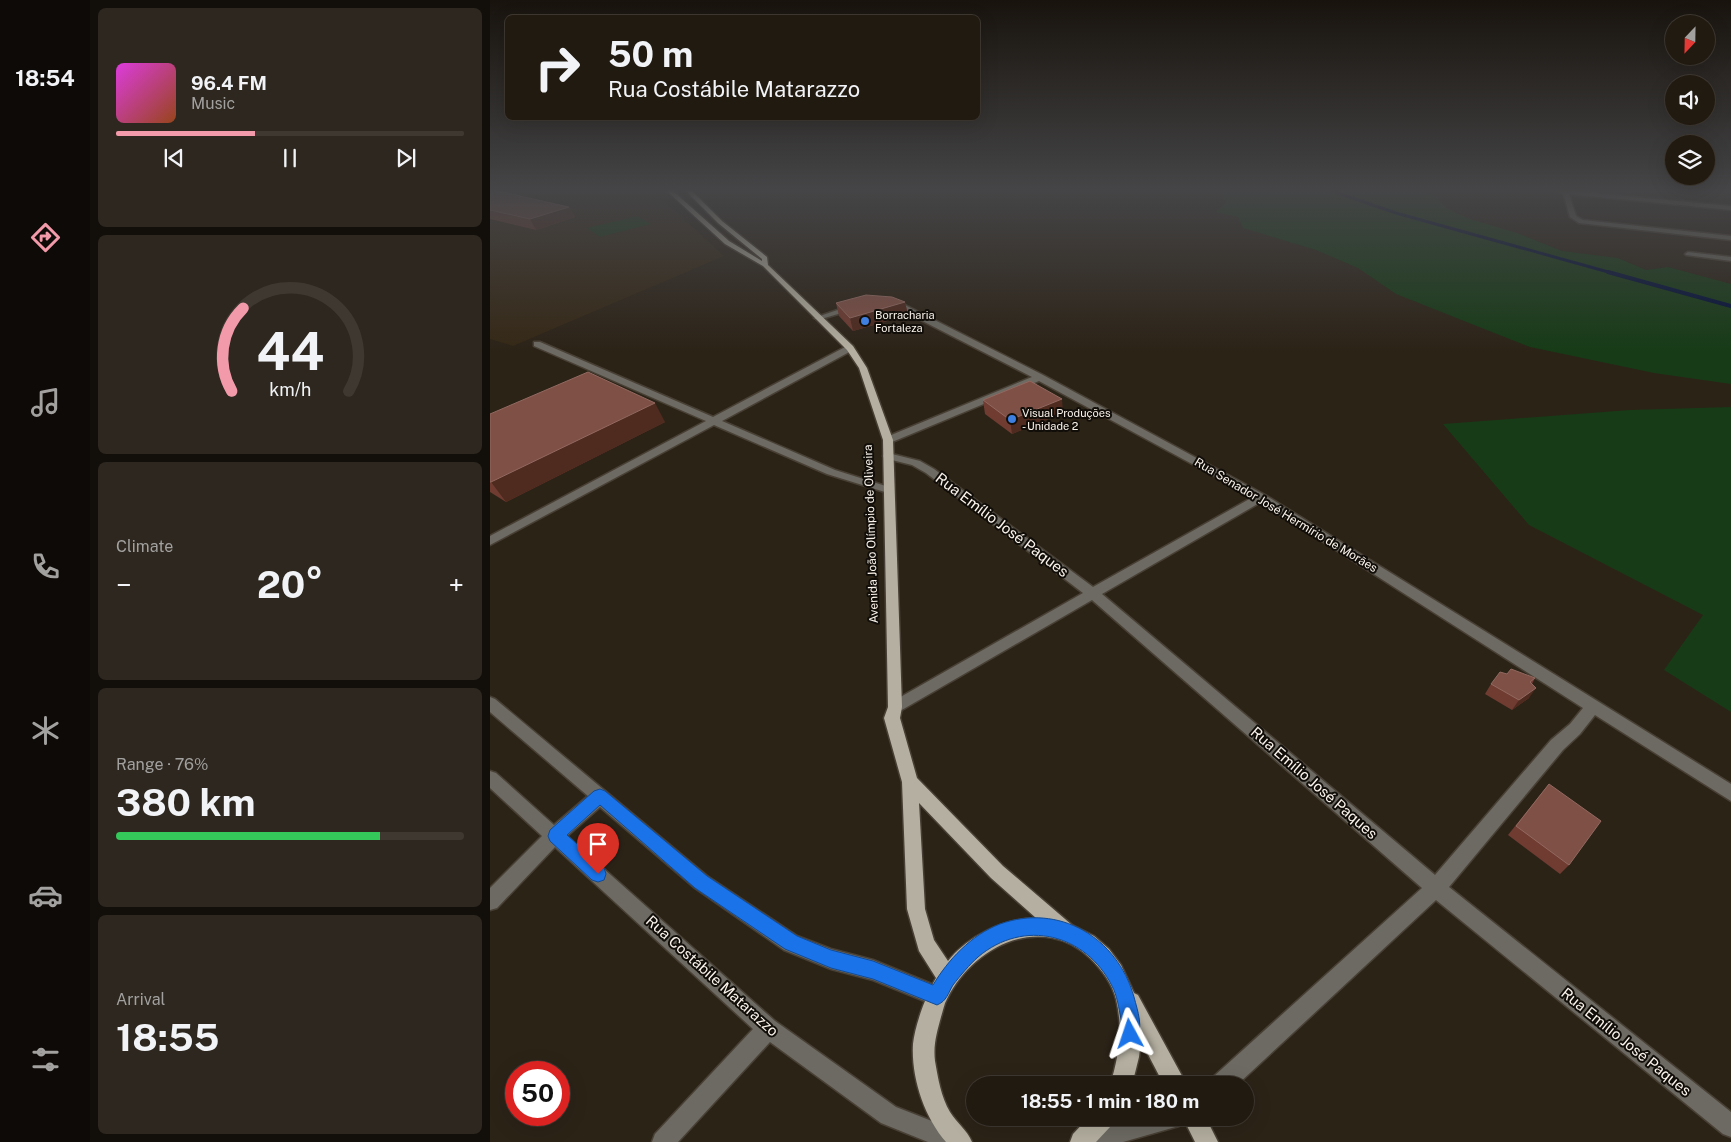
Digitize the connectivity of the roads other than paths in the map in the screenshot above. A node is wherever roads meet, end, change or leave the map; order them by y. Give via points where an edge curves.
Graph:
1 (731, 244) edge
2 (748, 244) edge
3 (1688, 254) dead end
4 (1731, 259) edge
5 (764, 265) junction
6 (878, 302) edge
7 (863, 304) edge
8 (818, 318) junction
9 (537, 344) dead end
10 (850, 348) junction
11 (1040, 377) junction
12 (713, 420) junction
13 (888, 448) junction
14 (888, 490) junction
15 (1261, 497) junction
16 (490, 541) edge
17 (1093, 594) junction
18 (490, 703) edge
19 (1593, 706) junction
20 (895, 707) junction
21 (490, 778) edge
22 (910, 782) junction
23 (1731, 793) edge
24 (600, 796) junction
25 (555, 836) junction
26 (1436, 888) junction
27 (490, 901) edge
28 (1065, 930) junction
29 (1121, 984) junction
30 (942, 987) junction
31 (768, 1028) junction
32 (1124, 1076) edge
33 (1171, 1076) edge
34 (1231, 1076) edge
35 (1096, 1126) edge
36 (1140, 1126) edge
37 (1198, 1126) edge
38 (1731, 1126) edge
39 (1083, 1141) edge
40 (663, 1142) edge
41 (958, 1142) edge
42 (962, 1142) edge
43 (1207, 1142) edge

1 - 5 main road, Avenida João Olímpio de Oliveira
2 - 5 main road, Avenida João Olímpio de Oliveira via 765,258
3 - 4 street
5 - 8 main road, Avenida João Olímpio de Oliveira
6 - 11 street, Rua Senador José Hermírio de Morães via 900,306
7 - 8 street
8 - 10 main road, Avenida João Olímpio de Oliveira
9 - 12 street
10 - 12 street
10 - 13 main road, Avenida João Olímpio de Oliveira via 863,368
11 - 13 street
11 - 15 street, Rua Senador José Hermírio de Morães
12 - 14 street via 831,472
12 - 16 street
13 - 14 main road, Avenida João Olímpio de Oliveira
13 - 17 street, Rua Emílio José Paques via 930,471
14 - 20 main road, Avenida João Olímpio de Oliveira
15 - 17 street
15 - 19 street, Rua Senador José Hermírio de Morães
17 - 20 street
17 - 26 street, Rua Emílio José Paques
18 - 24 street
19 - 23 street, Rua Senador José Hermírio de Morães
19 - 26 street
20 - 22 main road, Avenida João Olímpio de Oliveira via 892,718
21 - 25 street, Rua Costábile Matarazzo
22 - 28 main road, Avenida João Olímpio de Oliveira via 997,872
22 - 30 main road, Avenida João Olímpio de Oliveira via 916,909
24 - 25 street
24 - 30 street via 701,882 791,943 831,959
25 - 27 street
25 - 31 street, Rua Costábile Matarazzo
26 - 34 street
26 - 38 street, Rua Emílio José Paques
28 - 29 main road via 1087,942 1106,960
28 - 30 main road via 1034,926 1002,932 972,950
29 - 32 main road via 1131,1021 1129,1062
29 - 33 main road
30 - 42 main road via 924,1042 929,1089 942,1120
31 - 40 street
31 - 41 street, Rua Costábile Matarazzo via 889,1115
35 - 39 main road
36 - 39 street
37 - 43 main road

